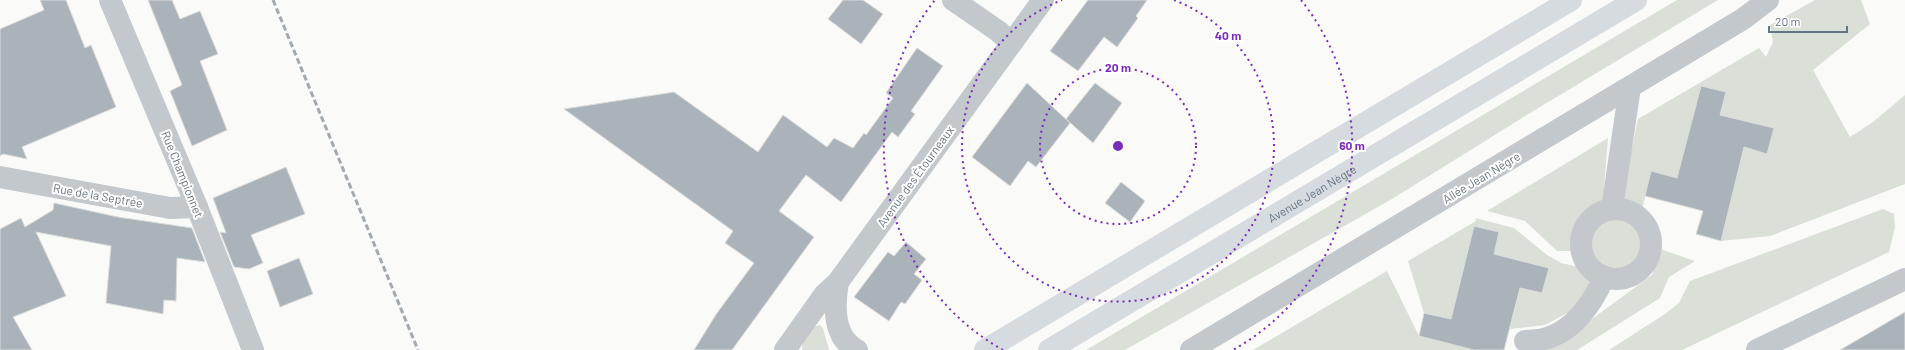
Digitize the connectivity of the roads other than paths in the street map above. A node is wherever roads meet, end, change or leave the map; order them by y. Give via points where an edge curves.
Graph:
1 (110, 0) edge
2 (953, 0) edge
3 (1043, 0) edge
4 (1571, 0) edge
5 (1636, 0) edge
6 (1768, 0) edge
7 (1011, 42) junction
8 (1630, 87) junction
9 (0, 176) edge
10 (197, 207) junction
11 (1612, 209) junction
12 (1604, 277) junction
13 (1905, 279) edge
14 (838, 282) junction
15 (1525, 341) dead end
16 (790, 346) edge
17 (852, 349) edge
18 (253, 350) edge
19 (985, 350) edge
20 (1049, 350) edge
21 (1191, 350) edge
22 (1758, 350) edge

1 - 10 street, Rue Championnet
2 - 7 street
3 - 7 street, Avenue des Étourneaux
4 - 19 main road
5 - 20 main road, Avenue Jean Nègre
6 - 8 street, Allée Jean Nègre via 1743,19
7 - 14 street, Avenue des Étourneaux
8 - 11 street
8 - 21 street, Allée Jean Nègre
9 - 10 street, Rue de la Septrée via 170,208
10 - 18 street, Rue Championnet
11 - 12 street via 1600,212 1591,220 1584,229 1581,241 1586,263
11 - 12 street via 1624,210 1644,223 1651,244 1644,265 1636,273 1626,278
12 - 15 street via 1585,312 1562,331 1544,339
13 - 22 street
14 - 16 street, Avenue des Étourneaux via 824,295
14 - 17 street via 834,304 837,325

